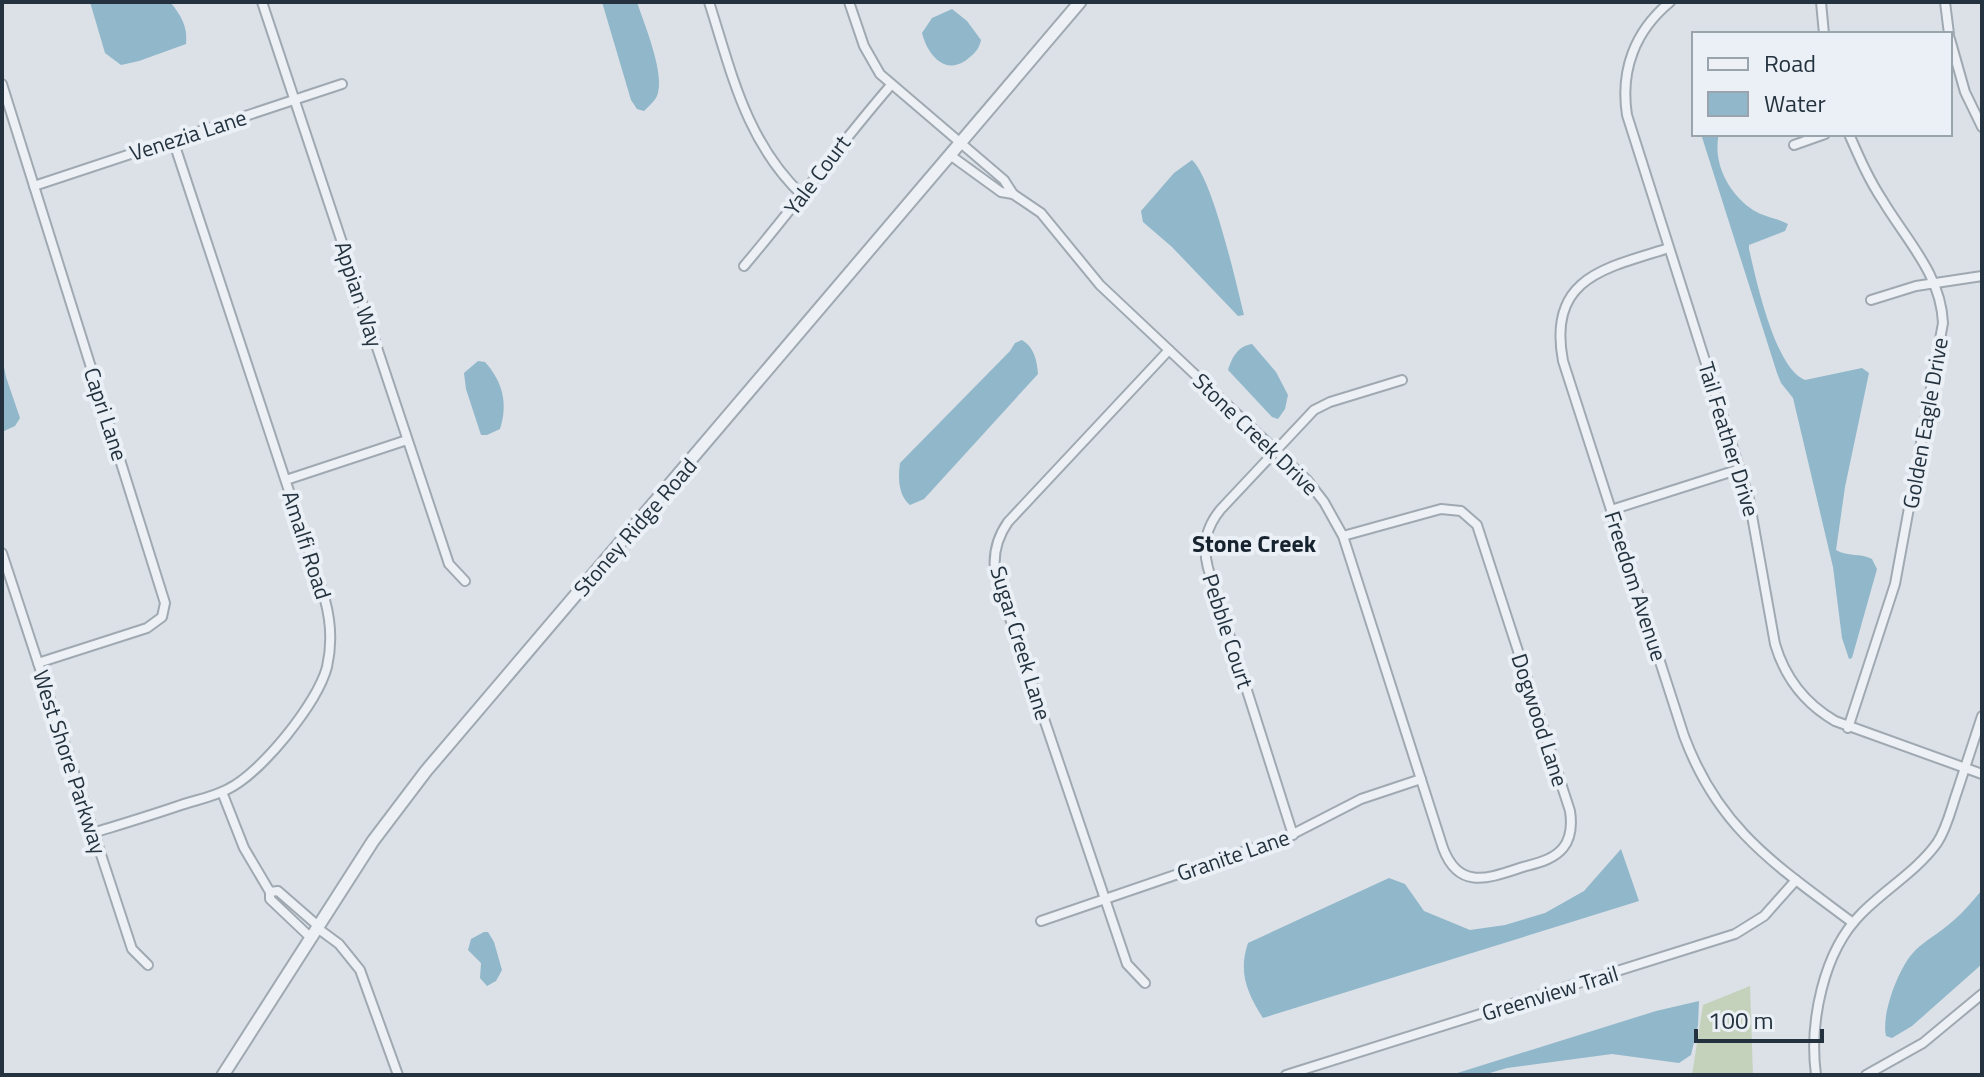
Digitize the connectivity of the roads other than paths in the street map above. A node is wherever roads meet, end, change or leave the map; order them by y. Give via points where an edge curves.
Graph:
1 (262, 2) edge
2 (709, 2) edge
3 (849, 2) edge
4 (1080, 2) edge
5 (1670, 2) edge
6 (1821, 2) edge
7 (1945, 2) edge
8 (1824, 32) edge
9 (1949, 32) edge
10 (1952, 45) edge
11 (2, 84) edge
12 (342, 84) dead end
13 (891, 85) junction
14 (294, 100) junction
15 (1982, 127) edge
16 (1819, 136) edge
17 (1850, 136) edge
18 (173, 140) junction
19 (960, 143) junction
20 (1794, 145) dead end
21 (950, 155) junction
22 (34, 186) junction
23 (1013, 194) junction
24 (803, 196) junction
25 (1669, 248) junction
26 (744, 266) dead end
27 (1982, 276) edge
28 (1934, 283) junction
29 (1871, 300) dead end
30 (1169, 350) junction
31 (1402, 380) dead end
32 (407, 440) junction
33 (1277, 451) junction
34 (1740, 469) junction
35 (286, 480) junction
36 (1611, 510) junction
37 (1343, 536) junction
38 (2, 553) edge
39 (465, 581) dead end
40 (38, 663) junction
41 (1982, 716) edge
42 (1848, 728) junction
43 (1964, 769) junction
44 (1982, 774) edge
45 (1421, 779) junction
46 (222, 792) junction
47 (93, 833) junction
48 (1293, 835) junction
49 (1796, 880) junction
50 (1105, 898) junction
51 (1041, 921) dead end
52 (1853, 923) junction
53 (315, 930) junction
54 (148, 965) dead end
55 (1145, 983) dead end
56 (1982, 994) edge
57 (223, 1075) edge
58 (398, 1075) edge
59 (1286, 1075) edge
60 (1816, 1075) edge
61 (1866, 1075) edge

1 - 14 street, Appian Way
2 - 24 street via 751,129 769,159
3 - 13 street, Stone Creek Drive via 867,54
4 - 19 street, Stoney Ridge Road
5 - 25 street, Tail Feather Drive via 1638,40 1625,91 1629,124
6 - 8 street
7 - 9 street
10 - 15 street via 1961,82
11 - 22 street, Capri Lane
12 - 14 street, Venezia Lane
13 - 19 street, Stone Creek Drive
13 - 24 street, Yale Court
14 - 18 street, Venezia Lane
14 - 32 street, Appian Way
16 - 20 street
17 - 28 street, Golden Eagle Drive via 1870,180
18 - 22 street, Venezia Lane
18 - 35 street, Amalfi Road
19 - 21 street, Stoney Ridge Road
19 - 23 street, Stone Creek Drive via 1010,185
21 - 23 street, Stone Creek Drive via 1001,192
21 - 53 street, Stoney Ridge Road via 426,771
22 - 40 street, Capri Lane via 166,609 147,628
23 - 30 street, Stone Creek Drive via 1041,213 1100,285
24 - 26 street, Yale Court
25 - 34 street, Tail Feather Drive
25 - 36 street, Freedom Avenue via 1589,277 1574,292 1562,321 1563,361
27 - 28 street
28 - 29 street
28 - 42 street, Golden Eagle Drive via 1942,311 1941,337 1906,532 1895,584
30 - 33 street, Stone Creek Drive
30 - 50 street, Sugar Creek Lane via 1008,522 994,555 996,577
31 - 33 street, Pebble Court via 1319,407
32 - 35 street
32 - 39 street, Appian Way via 449,564
33 - 37 street, Stone Creek Drive via 1317,492
33 - 48 street, Pebble Court via 1215,517 1205,552
34 - 36 street
34 - 42 street, Tail Feather Drive via 1781,662 1809,703
35 - 46 street, Amalfi Road via 328,611 327,668 313,698 269,755
36 - 49 street, Freedom Avenue via 1698,769 1735,827
37 - 45 street, Stone Creek Drive
37 - 45 street, Dogwood Lane via 1441,509 1461,511 1477,525 1570,811 1568,840 1546,860 1489,878 1468,876 1447,857
38 - 40 street, West Shore Parkway
40 - 47 street, West Shore Parkway
41 - 43 street
42 - 43 street, Tail Feather Drive
43 - 44 street, Tail Feather Drive
43 - 52 street via 1937,842
45 - 48 street, Granite Lane via 1361,799
46 - 47 street, Amalfi Road
46 - 53 street via 270,899
47 - 54 street, West Shore Parkway via 132,949
48 - 50 street, Granite Lane
49 - 52 street, Freedom Avenue
49 - 59 street, Greenview Trail via 1771,910 1735,934
50 - 51 street, Granite Lane
50 - 55 street, Sugar Creek Lane via 1127,964
52 - 60 street via 1826,978 1814,1036
53 - 57 street, Stoney Ridge Road
53 - 58 street via 339,944 360,970
56 - 61 street via 1923,1043

